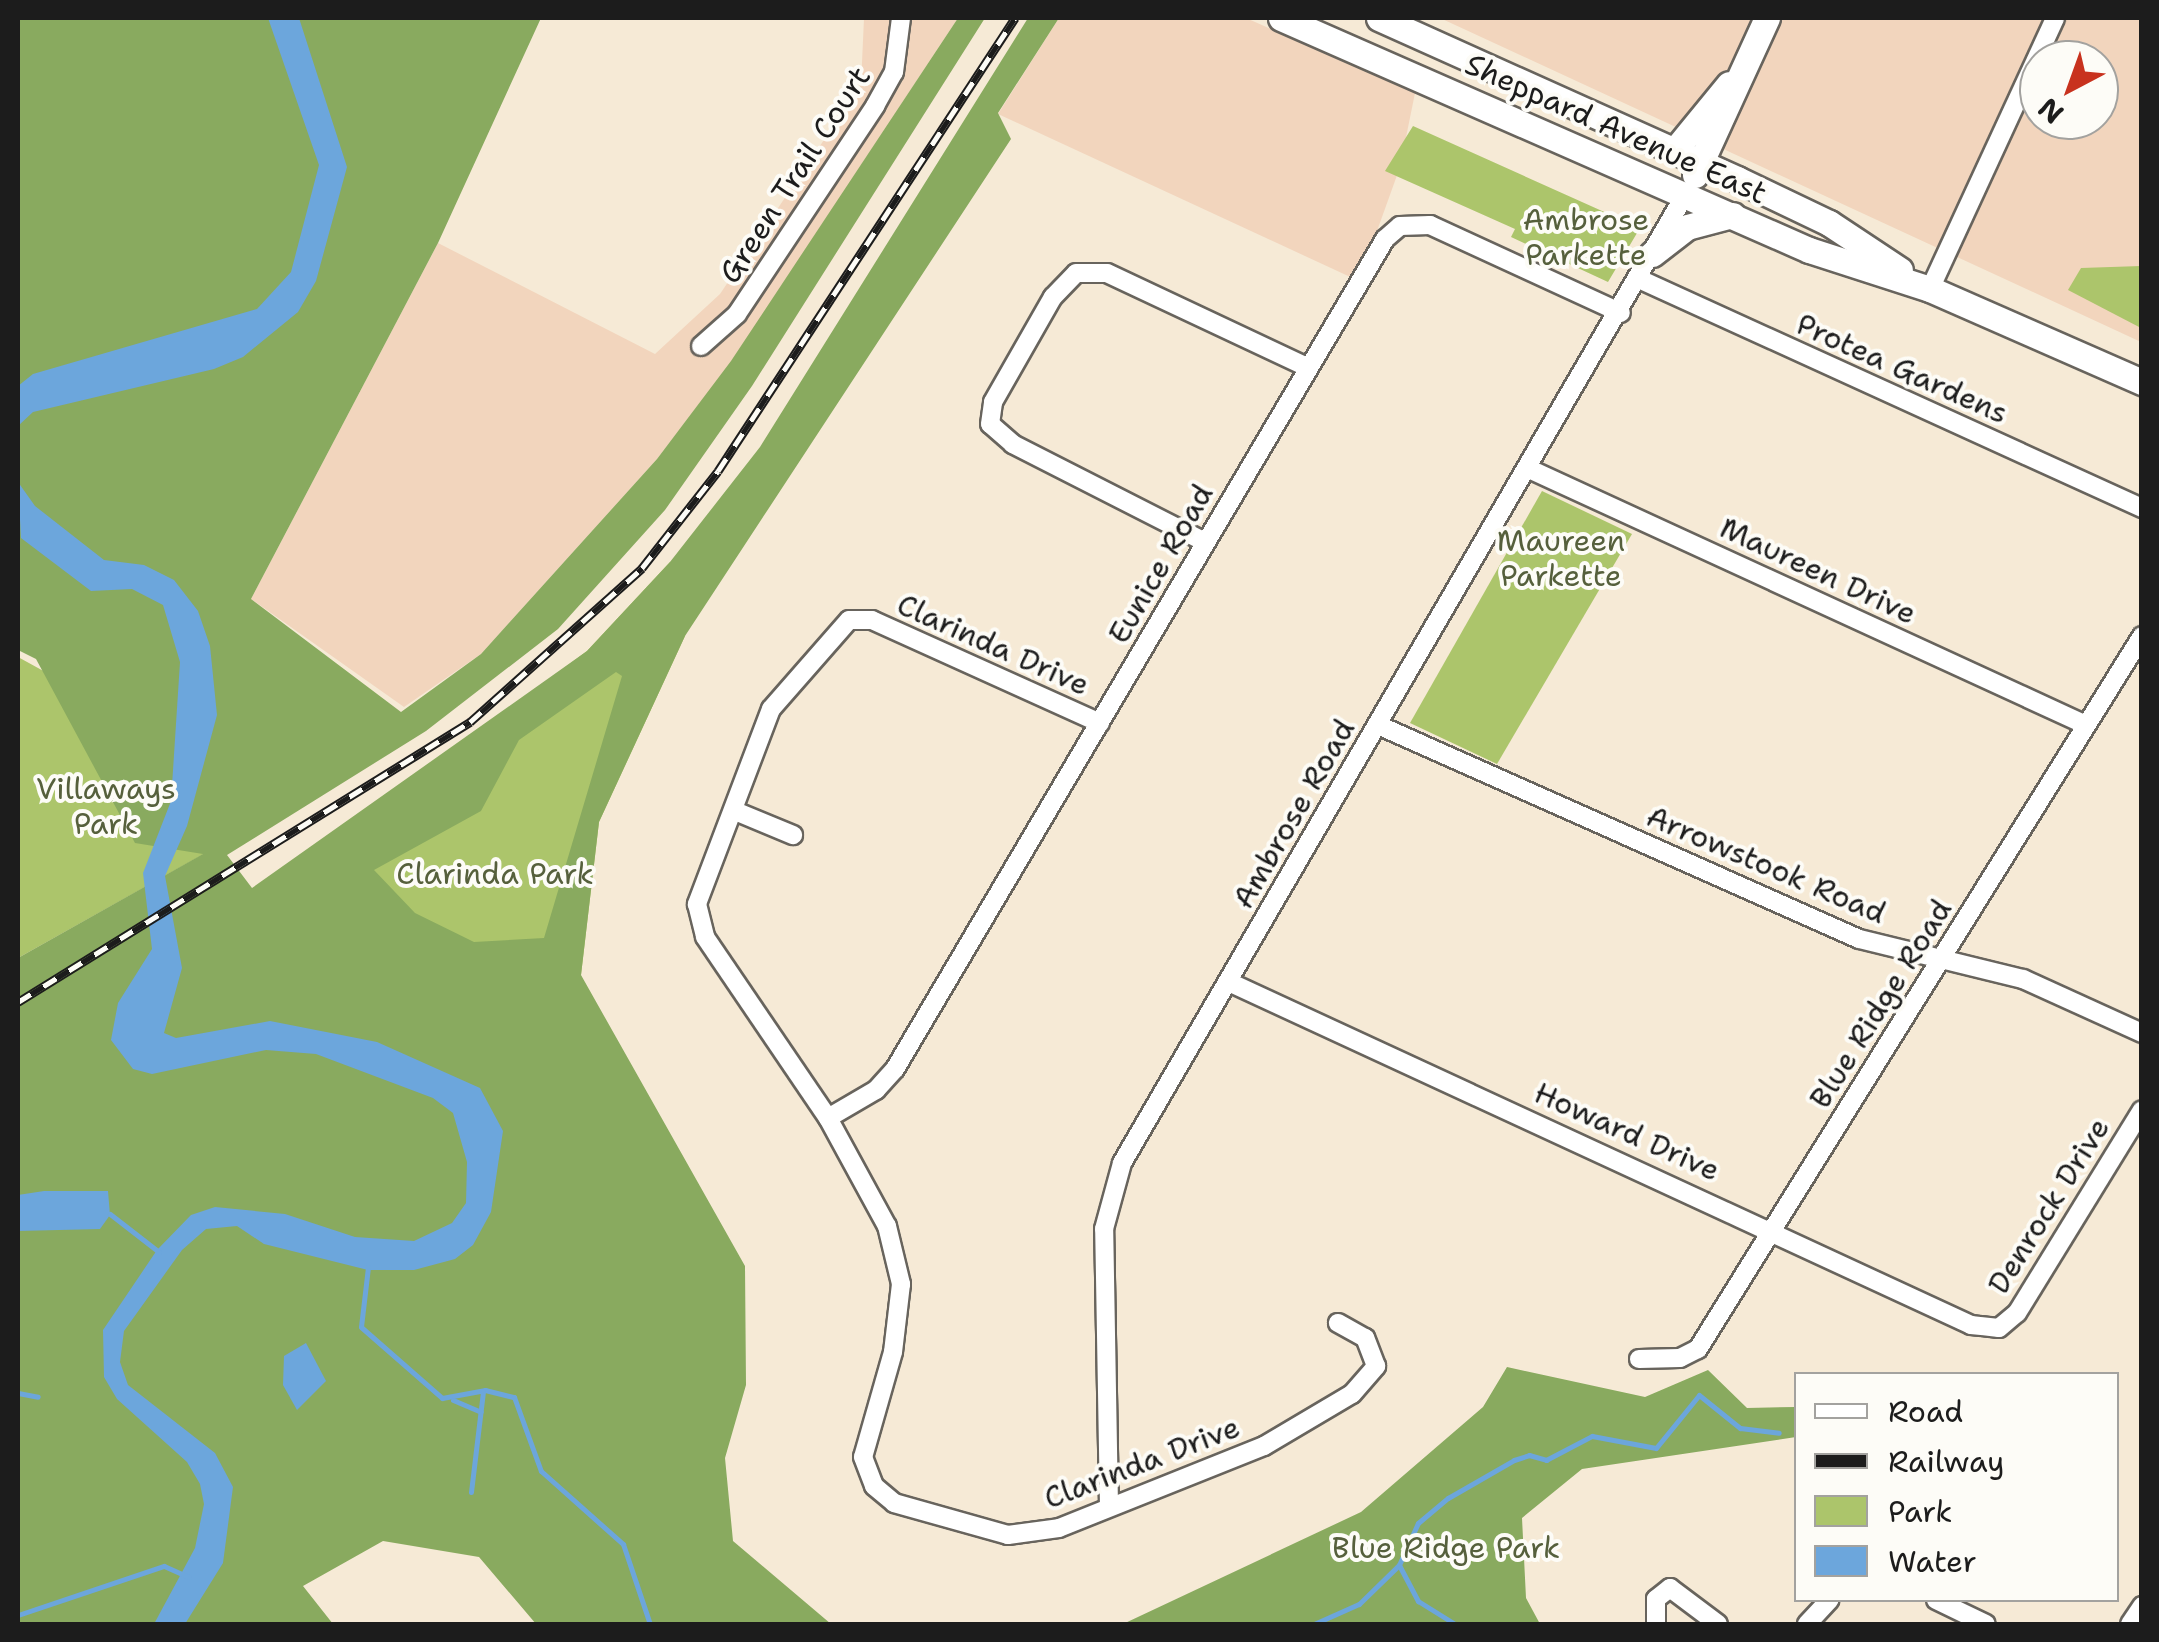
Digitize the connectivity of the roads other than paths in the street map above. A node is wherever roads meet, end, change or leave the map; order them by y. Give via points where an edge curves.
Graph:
1 (901, 18) edge
2 (1281, 18) edge
3 (1379, 18) edge
4 (1767, 18) edge
5 (2055, 18) edge
6 (1743, 67) junction
7 (1676, 150) junction
8 (1702, 162) junction
9 (1686, 193) junction
10 (1732, 214) junction
11 (1652, 254) junction
12 (1639, 279) junction
13 (1930, 289) junction
14 (1621, 313) junction
15 (701, 346) dead end
16 (1309, 368) junction
17 (2142, 382) edge
18 (1527, 468) junction
19 (2142, 508) edge
20 (1205, 542) junction
21 (2142, 636) edge
22 (1100, 724) junction
23 (1378, 724) junction
24 (2086, 725) junction
25 (735, 811) junction
26 (793, 835) dead end
27 (1941, 959) junction
28 (1231, 983) junction
29 (2142, 1033) edge
30 (2142, 1110) edge
31 (828, 1118) junction
32 (1774, 1228) junction
33 (1338, 1323) dead end
34 (1999, 1328) joint
35 (1639, 1359) dead end
36 (1108, 1506) junction
37 (1827, 1602) edge
38 (1940, 1602) edge
39 (2142, 1606) edge
40 (1656, 1624) edge
41 (1718, 1624) edge
42 (1807, 1624) edge
43 (1986, 1624) edge
44 (2130, 1624) edge

1 - 15 street, Green Trail Court via 894,72 875,106 737,314
2 - 9 main road, Sheppard Avenue East
3 - 7 main road, Sheppard Avenue East
4 - 6 main road
5 - 13 street
6 - 7 main road
6 - 8 main road
7 - 8 main road, Sheppard Avenue East
8 - 9 main road
8 - 13 main road, Sheppard Avenue East via 1829,224
9 - 10 main road, Sheppard Avenue East
9 - 11 street, Ambrose Road
10 - 11 main road via 1687,227
10 - 13 main road, Sheppard Avenue East via 1808,250
11 - 12 street, Ambrose Road
12 - 14 street, Ambrose Road
12 - 19 street, Protea Gardens
13 - 17 main road, Sheppard Avenue East
14 - 16 street, Eunice Road via 1430,225 1400,226 1373,257
14 - 18 street, Ambrose Road
16 - 20 street, Eunice Road
16 - 20 street via 1107,273 1076,273 1053,297 992,402 990,424 1013,444
18 - 23 street, Ambrose Road
18 - 24 street, Maureen Drive
20 - 22 street, Eunice Road
21 - 24 street, Blue Ridge Road
22 - 25 street, Clarinda Drive via 872,620 849,620 771,709
22 - 31 street, Eunice Road via 895,1069 876,1090
23 - 27 street, Arrowstook Road via 1860,939
23 - 28 street, Ambrose Road
24 - 27 street, Blue Ridge Road
25 - 26 street
25 - 31 street, Clarinda Drive via 697,904 704,937
27 - 29 street, Arrowstook Road via 2023,979
27 - 32 street, Blue Ridge Road
28 - 32 street, Howard Drive
28 - 36 street, Ambrose Road via 1122,1163 1104,1229
30 - 34 street, Denrock Drive via 2017,1314
31 - 36 street, Clarinda Drive via 887,1226 902,1284 892,1352 863,1457 874,1486 894,1503 1008,1535 1059,1528
32 - 34 street, Howard Drive via 1971,1324
32 - 35 street, Blue Ridge Road via 1698,1349 1680,1358
33 - 36 street, Clarinda Drive via 1366,1338 1376,1366 1352,1394 1264,1446
37 - 42 street
38 - 43 street
39 - 44 street
40 - 41 street via 1656,1599 1670,1588

